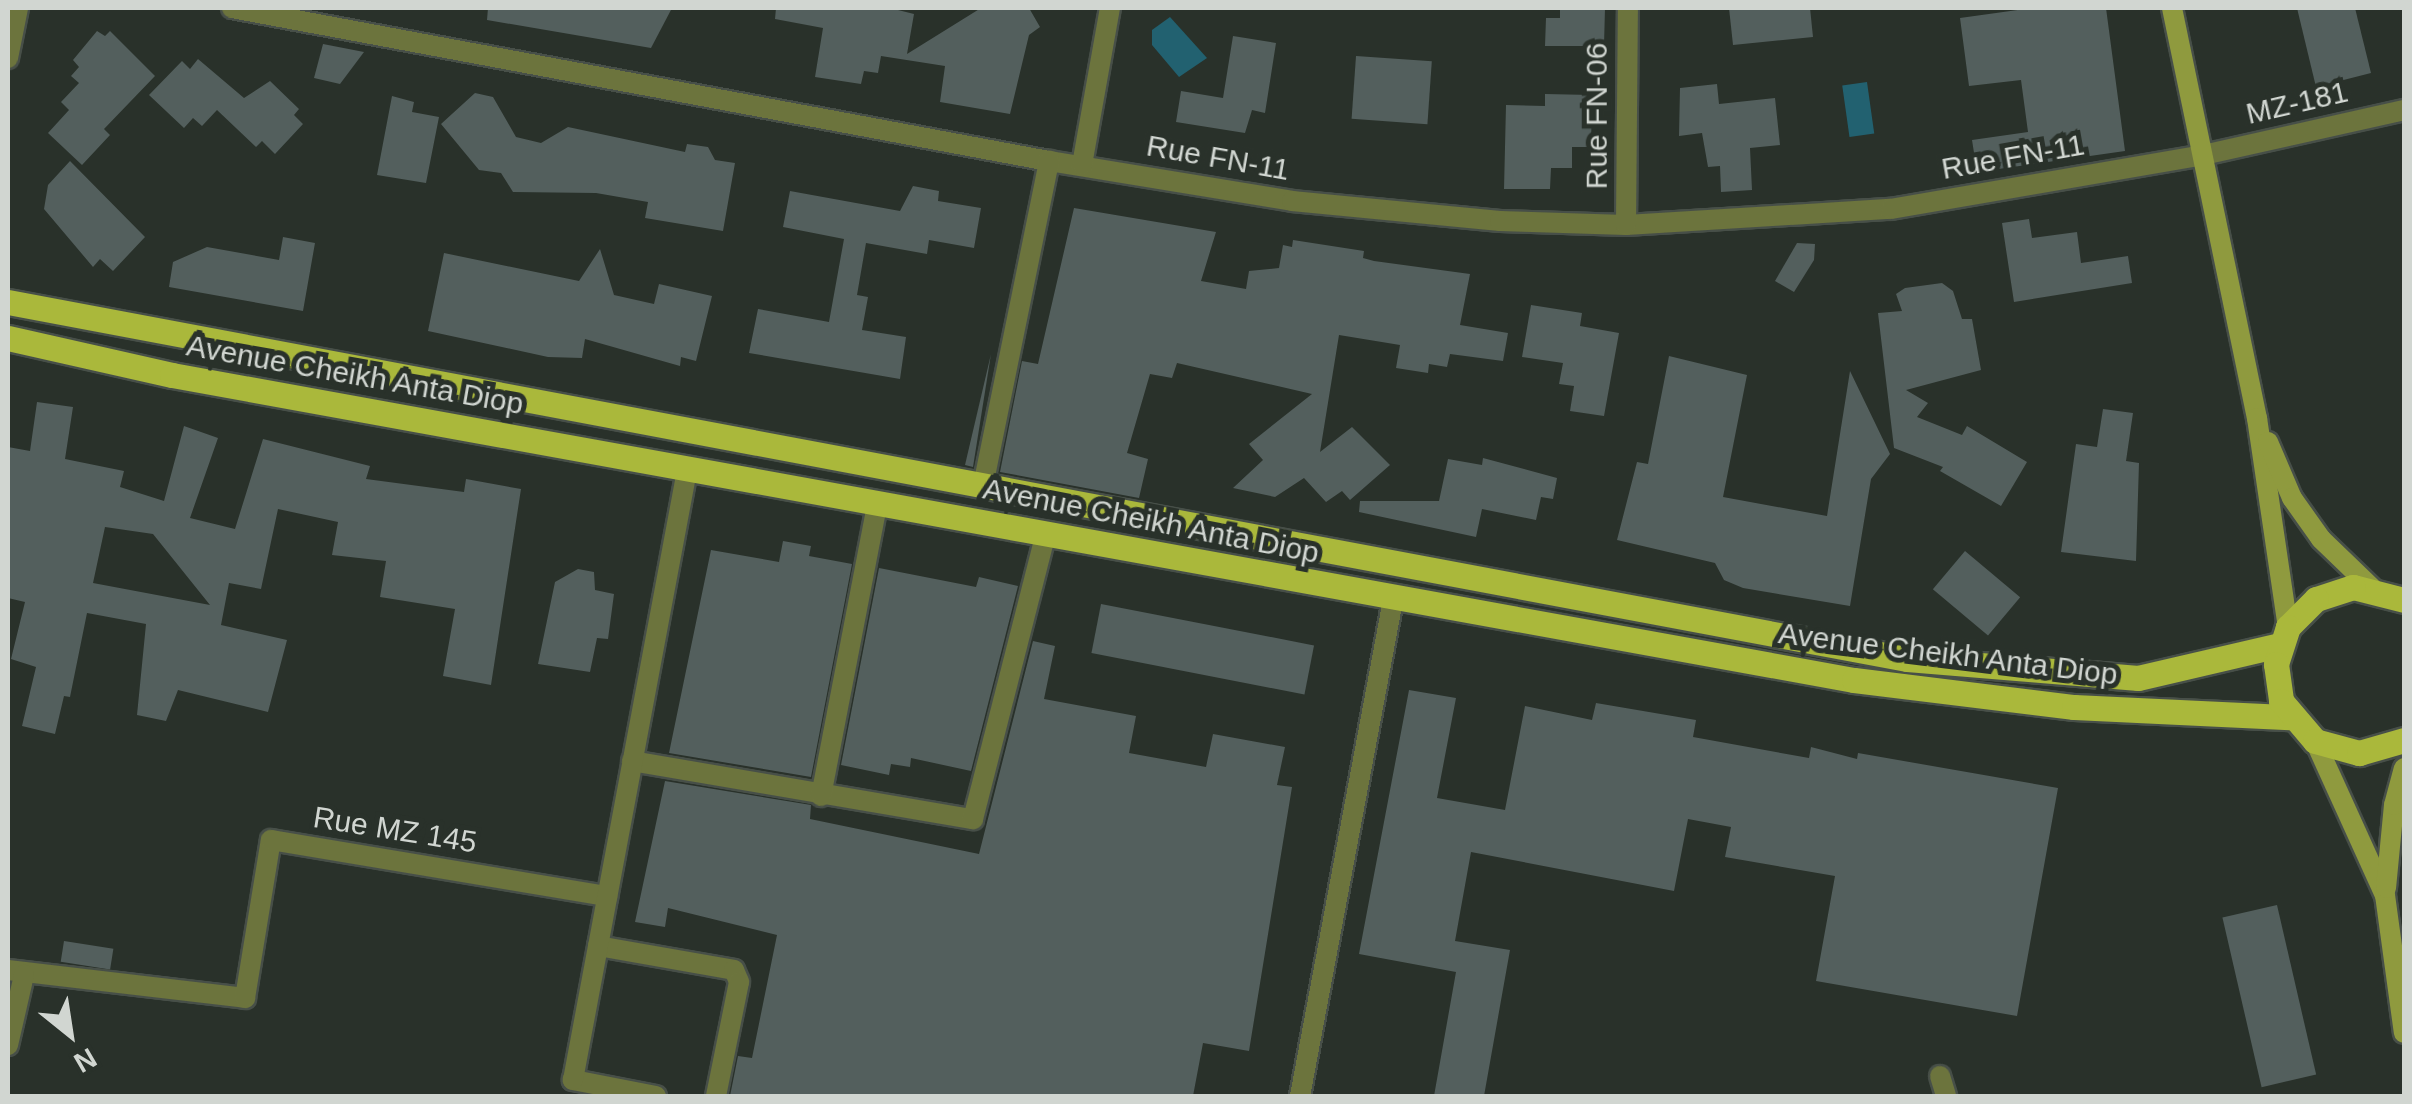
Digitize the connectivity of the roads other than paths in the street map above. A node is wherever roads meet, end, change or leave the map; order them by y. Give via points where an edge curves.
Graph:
1 (18, 8) edge
2 (232, 8) edge
3 (1110, 8) edge
4 (1628, 8) edge
5 (2172, 8) edge
6 (8, 58) edge
7 (2404, 110) edge
8 (2203, 155) junction
9 (1049, 161) junction
10 (1082, 165) junction
11 (1626, 225) junction
12 (8, 302) edge
13 (8, 338) edge
14 (2257, 418) junction
15 (687, 470) junction
16 (984, 481) junction
17 (877, 504) junction
18 (1046, 534) junction
19 (2372, 588) junction
20 (1393, 600) junction
21 (2404, 600) edge
22 (2284, 636) junction
23 (2290, 718) junction
24 (2404, 740) edge
25 (2316, 742) junction
26 (632, 760) junction
27 (2404, 768) edge
28 (821, 796) junction
29 (2385, 895) junction
30 (607, 896) junction
31 (598, 946) junction
32 (16, 972) edge
33 (2404, 1033) edge
34 (8, 1045) edge
35 (656, 1096) edge
36 (716, 1096) edge
37 (1300, 1096) edge

1 - 6 street
2 - 9 street, Rue FN-11
3 - 10 street
4 - 11 street, Rue FN-06
5 - 8 main road
7 - 8 street, MZ-181
8 - 11 street, Rue FN-11 via 1892,208
8 - 14 main road
9 - 10 street, Rue FN-11
9 - 16 street
10 - 11 street, Rue FN-11 via 1292,201 1500,221
12 - 16 main road, Avenue Cheikh Anta Diop
13 - 15 main road, Avenue Cheikh Anta Diop
14 - 19 main road via 2292,498 2321,540
14 - 22 main road
15 - 17 main road, Avenue Cheikh Anta Diop
15 - 26 street
16 - 22 main road, Avenue Cheikh Anta Diop via 1285,546 1908,659 2138,678
17 - 18 main road, Avenue Cheikh Anta Diop
17 - 28 street
18 - 20 main road, Avenue Cheikh Anta Diop
18 - 28 street via 976,818
19 - 21 main road
19 - 22 main road via 2316,599
20 - 23 main road, Avenue Cheikh Anta Diop via 1935,692
20 - 37 street
22 - 23 main road via 2277,682
23 - 25 main road
24 - 25 main road via 2359,754
25 - 29 main road
26 - 28 street
26 - 30 street
27 - 29 main road
29 - 33 main road
30 - 31 street
30 - 32 street, Rue MZ 145 via 272,840 245,998
31 - 35 street via 573,1080
31 - 36 street via 734,970 739,982
32 - 34 street

